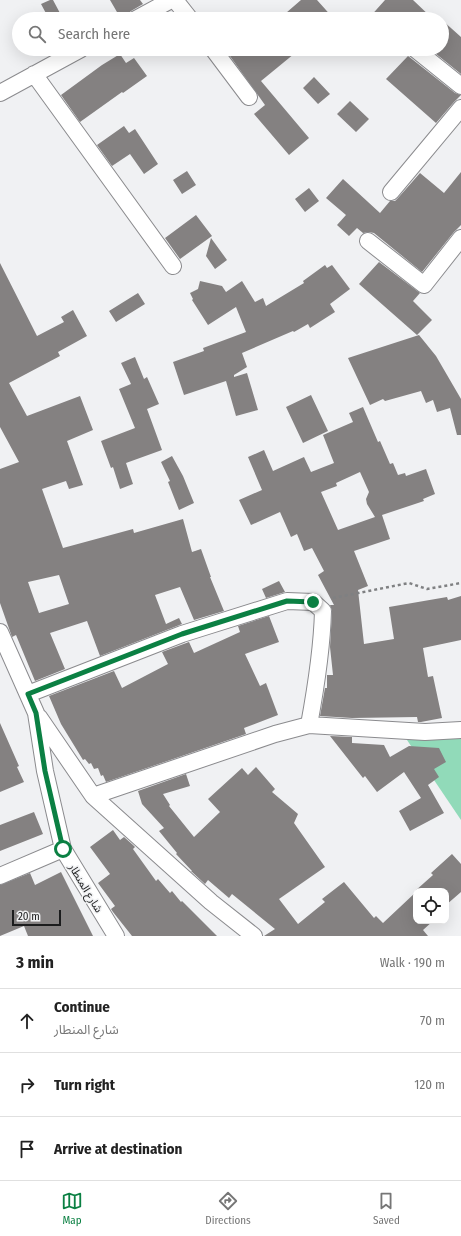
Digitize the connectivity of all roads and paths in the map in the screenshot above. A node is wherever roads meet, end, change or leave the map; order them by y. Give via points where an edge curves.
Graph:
1 (171, 0) edge
2 (176, 0) edge
3 (149, 12) edge
4 (185, 12) edge
5 (68, 56) edge
6 (218, 56) edge
7 (425, 56) edge
8 (34, 74) junction
9 (461, 86) edge
10 (0, 93) edge
11 (249, 97) dead end
12 (461, 108) edge
13 (390, 192) dead end
14 (461, 238) edge
15 (368, 240) dead end
16 (173, 266) dead end
17 (461, 583) edge
18 (313, 602) junction
19 (0, 632) edge
20 (28, 694) junction
21 (36, 713) junction
22 (309, 725) junction
23 (461, 730) edge
24 (93, 796) junction
25 (63, 849) junction
26 (0, 876) edge
27 (116, 936) edge
28 (254, 936) edge

1 - 3 street
2 - 4 street
5 - 8 street
6 - 11 street
7 - 9 street
8 - 10 street
8 - 16 street
12 - 13 street
14 - 15 street via 424,285
17 - 18 path via 427,589 409,584
18 - 20 street via 287,601 182,634
18 - 22 street via 323,611
19 - 20 street, شارع المنطار
20 - 21 street, شارع المنطار
21 - 24 street
21 - 25 street, شارع المنطار via 45,771
22 - 23 street via 425,732
22 - 24 street via 275,734
24 - 28 street
25 - 26 street
25 - 27 street, شارع المنطار

